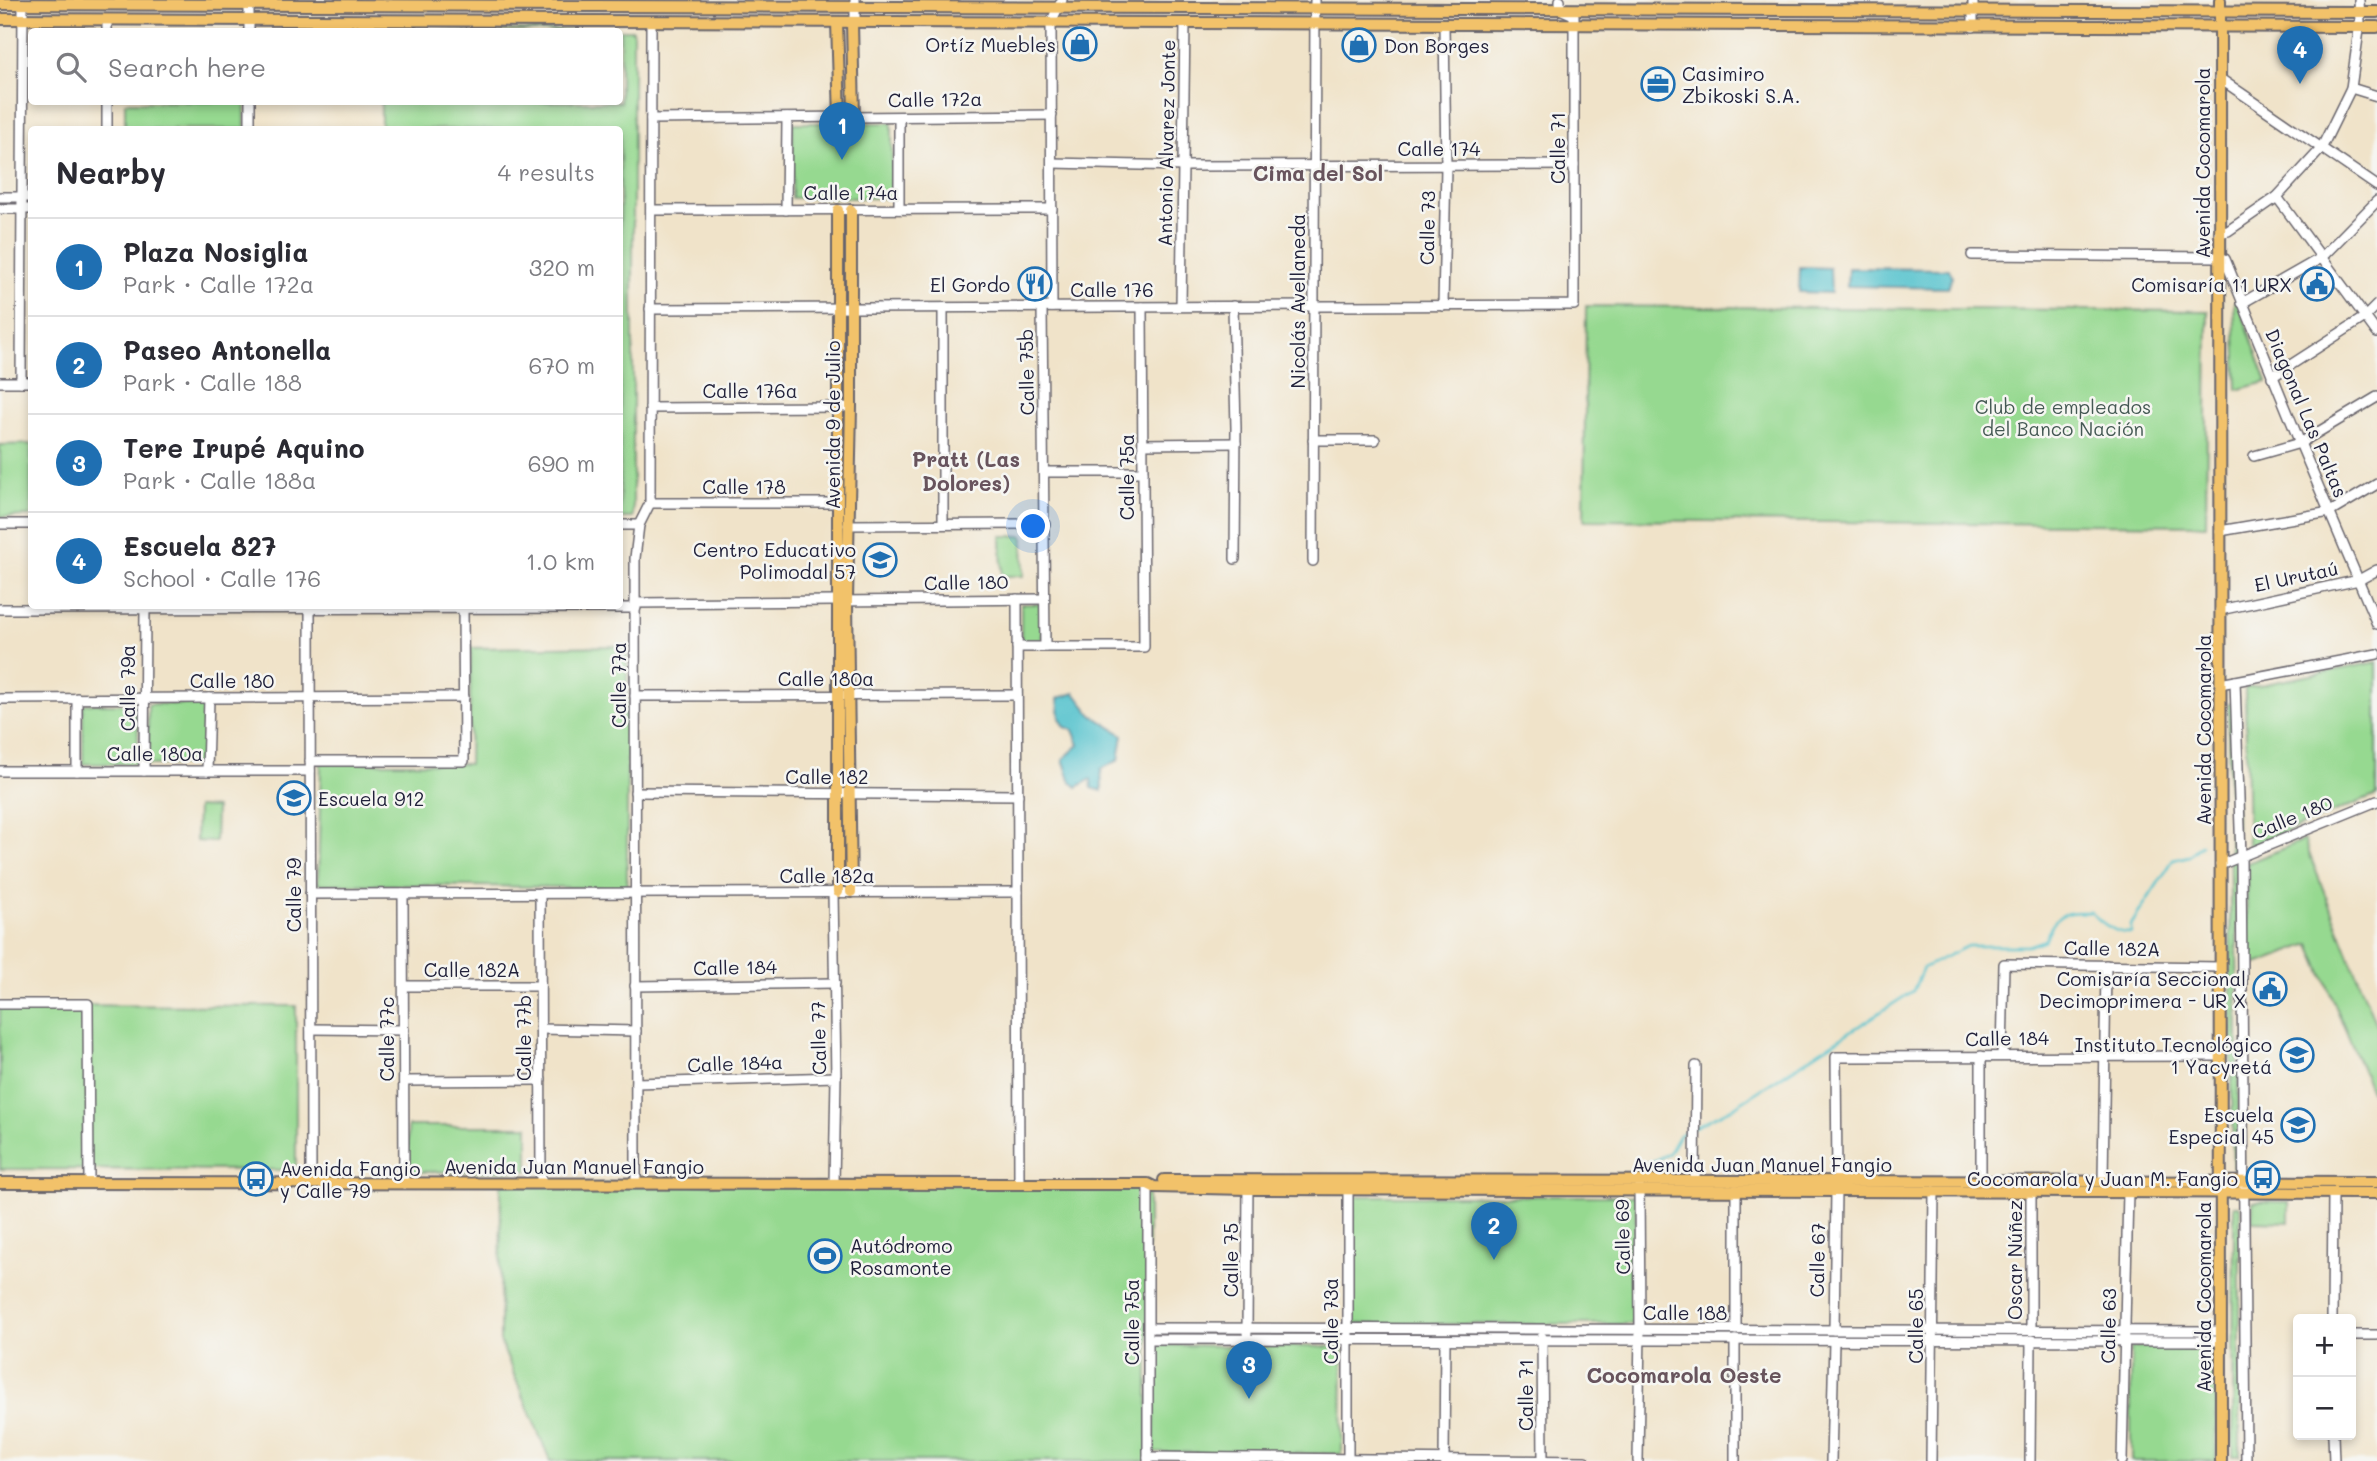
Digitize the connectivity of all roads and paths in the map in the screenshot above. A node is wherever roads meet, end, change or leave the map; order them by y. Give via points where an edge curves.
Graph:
1 (855, 3) edge
2 (943, 3) edge
3 (1061, 3) edge
4 (0, 4) edge
5 (23, 4) junction
6 (1185, 4) edge
7 (1315, 4) edge
8 (1433, 4) edge
9 (1683, 4) edge
10 (249, 5) junction
11 (1560, 5) edge
12 (1818, 5) edge
13 (1972, 5) edge
14 (2100, 5) edge
15 (2220, 6) edge
16 (2360, 6) edge
17 (2377, 12) edge
18 (0, 19) edge
19 (23, 19) junction
20 (651, 21) junction
21 (837, 22) junction
22 (853, 22) junction
23 (1051, 22) junction
24 (1185, 23) junction
25 (1316, 23) junction
26 (1444, 23) junction
27 (1574, 24) junction
28 (107, 26) edge
29 (249, 26) edge
30 (2219, 26) junction
31 (1973, 27) junction
32 (2359, 27) junction
33 (2377, 27) edge
34 (2219, 78) junction
35 (2351, 88) junction
36 (2377, 96) edge
37 (107, 105) edge
38 (250, 105) edge
39 (1052, 116) junction
40 (853, 117) junction
41 (899, 117) junction
42 (786, 118) junction
43 (840, 118) junction
44 (651, 119) junction
45 (107, 126) edge
46 (250, 126) edge
47 (2321, 149) junction
48 (1052, 163) junction
49 (1574, 165) junction
50 (1184, 166) junction
51 (1315, 166) junction
52 (1446, 166) junction
53 (2377, 186) edge
54 (0, 197) edge
55 (26, 197) edge
56 (2277, 197) junction
57 (2377, 201) edge
58 (0, 209) edge
59 (26, 209) edge
60 (899, 209) junction
61 (1052, 209) junction
62 (651, 210) junction
63 (786, 210) junction
64 (838, 210) junction
65 (851, 210) junction
66 (2220, 233) junction
67 (1972, 255) dead end
68 (2220, 257) junction
69 (2321, 258) junction
70 (2242, 303) junction
71 (1574, 305) joint
72 (2377, 305) edge
73 (1181, 306) junction
74 (1233, 306) junction
75 (1314, 306) junction
76 (1443, 306) junction
77 (1047, 307) junction
78 (1142, 307) junction
79 (844, 308) junction
80 (943, 308) junction
81 (650, 309) junction
82 (2365, 317) junction
83 (2377, 333) edge
84 (2272, 377) junction
85 (0, 382) edge
86 (26, 382) edge
87 (2377, 397) edge
88 (838, 407) junction
89 (851, 407) junction
90 (650, 408) junction
91 (1313, 440) junction
92 (1375, 440) dead end
93 (1236, 443) junction
94 (2300, 443) junction
95 (1143, 444) junction
96 (2254, 456) dead end
97 (1045, 472) junction
98 (1143, 472) junction
99 (2377, 484) edge
100 (650, 503) junction
101 (838, 503) junction
102 (2330, 512) junction
103 (0, 524) edge
104 (28, 524) edge
105 (943, 524) junction
106 (1045, 524) junction
107 (623, 525) edge
108 (639, 525) junction
109 (848, 525) junction
110 (2220, 531) junction
111 (1235, 559) dead end
112 (1313, 561) dead end
113 (2377, 570) edge
114 (2359, 580) junction
115 (1017, 599) junction
116 (1044, 599) junction
117 (843, 601) junction
118 (623, 605) edge
119 (636, 605) junction
120 (0, 609) edge
121 (28, 609) edge
122 (145, 609) edge
123 (310, 609) edge
124 (463, 609) edge
125 (2220, 610) junction
126 (2377, 624) edge
127 (1017, 647) junction
128 (1045, 647) junction
129 (2377, 654) edge
130 (2235, 681) junction
131 (2220, 684) junction
132 (838, 695) junction
133 (850, 695) junction
134 (1017, 695) junction
135 (635, 696) junction
136 (310, 697) junction
137 (464, 697) junction
138 (77, 698) junction
139 (144, 698) junction
140 (209, 698) junction
141 (0, 699) edge
142 (310, 766) junction
143 (0, 771) edge
144 (76, 771) junction
145 (144, 771) junction
146 (207, 771) junction
147 (635, 792) junction
148 (838, 794) junction
149 (851, 794) junction
150 (1018, 795) junction
151 (2377, 801) edge
152 (2241, 857) junction
153 (2220, 865) junction
154 (1018, 891) junction
155 (835, 892) junction
156 (851, 892) junction
157 (540, 893) junction
158 (635, 893) junction
159 (310, 894) junction
160 (403, 894) junction
161 (2106, 965) junction
162 (2220, 967) junction
163 (835, 983) junction
164 (404, 986) junction
165 (540, 986) junction
166 (635, 986) junction
167 (0, 1004) edge
168 (311, 1029) junction
169 (540, 1029) junction
170 (404, 1030) junction
171 (636, 1031) junction
172 (2002, 1055) junction
173 (2105, 1055) junction
174 (1981, 1056) junction
175 (2220, 1056) junction
176 (1836, 1057) joint
177 (1696, 1066) dead end
178 (836, 1077) junction
179 (541, 1080) junction
180 (404, 1081) junction
181 (636, 1083) junction
182 (1695, 1180) junction
183 (1981, 1182) junction
184 (2103, 1182) junction
185 (2377, 1182) edge
186 (0, 1183) edge
187 (89, 1183) junction
188 (541, 1183) junction
189 (834, 1183) junction
190 (1019, 1183) junction
191 (311, 1184) junction
192 (404, 1184) junction
193 (636, 1184) junction
194 (1148, 1184) junction
195 (1248, 1185) junction
196 (1348, 1185) junction
197 (1638, 1185) junction
198 (1836, 1186) junction
199 (2221, 1188) junction
200 (2244, 1188) junction
201 (1736, 1190) junction
202 (1934, 1191) junction
203 (2031, 1191) junction
204 (2127, 1191) junction
205 (2333, 1193) junction
206 (2377, 1193) edge
207 (2332, 1314) edge
208 (1149, 1328) junction
209 (1247, 1328) junction
210 (1348, 1329) junction
211 (1543, 1329) junction
212 (1640, 1329) junction
213 (1735, 1330) junction
214 (1834, 1330) junction
215 (1933, 1330) junction
216 (2126, 1330) junction
217 (2031, 1335) junction
218 (2356, 1335) edge
219 (2377, 1335) edge
220 (2221, 1336) junction
221 (1149, 1339) junction
222 (1247, 1340) junction
223 (1348, 1340) junction
224 (1445, 1340) junction
225 (1542, 1340) junction
226 (1640, 1340) junction
227 (1735, 1340) junction
228 (1833, 1341) junction
229 (1933, 1341) junction
230 (2125, 1341) junction
231 (2333, 1440) edge
232 (1148, 1459) edge
233 (1249, 1460) edge
234 (1348, 1460) edge
235 (1543, 1460) edge
236 (1444, 1461) edge
237 (1585, 1461) edge
238 (1638, 1461) edge
239 (1735, 1461) edge
240 (1831, 1461) edge
241 (1931, 1461) edge
242 (2030, 1461) edge
243 (2122, 1461) edge
244 (2221, 1461) edge
245 (2246, 1461) edge
246 (2334, 1461) edge

1 - 2 main road
1 - 10 main road
1 - 22 street
2 - 3 main road
3 - 6 main road
3 - 23 street
4 - 5 main road
5 - 10 main road
5 - 19 street
6 - 7 main road
7 - 8 main road
7 - 25 street, Nicolás Avellaneda
8 - 11 main road
9 - 11 main road
9 - 12 main road
10 - 29 street
11 - 27 street via 1574,15
12 - 13 main road
13 - 14 main road
13 - 31 street
14 - 15 main road
15 - 16 main road
15 - 30 main road, Avenida Cocomarola
16 - 17 main road
16 - 32 street
18 - 19 main road
19 - 28 main road
19 - 55 street
20 - 21 main road
20 - 29 main road
20 - 44 street, Calle 77a
21 - 22 main road
21 - 43 main road
22 - 23 main road
22 - 40 main road
23 - 24 main road
23 - 39 street, Calle 75b
24 - 25 main road
24 - 50 street, Antonio Alvarez Jonte
25 - 26 main road
25 - 51 street, Nicolás Avellaneda
26 - 27 main road
26 - 52 street, Calle 73
27 - 31 main road
27 - 49 street, Calle 71
28 - 29 main road
30 - 31 main road
30 - 32 main road
30 - 34 main road, Avenida Cocomarola
32 - 33 main road
32 - 35 street
34 - 47 street
34 - 66 main road, Avenida Cocomarola
35 - 36 street
35 - 47 street
37 - 45 street
38 - 46 street
39 - 41 street, Calle 172a
39 - 48 street, Calle 75b
40 - 41 street, Calle 172a
40 - 43 street, Calle 172a
41 - 60 street
42 - 43 street, Calle 172a
42 - 44 street, Calle 172a
42 - 63 street
44 - 62 street, Calle 77a
47 - 53 street
47 - 56 street
48 - 50 street, Calle 174
48 - 61 street, Calle 75b
49 - 52 street, Calle 174
49 - 71 street, Calle 71
50 - 51 street, Calle 174
50 - 73 street, Antonio Alvarez Jonte
51 - 52 street, Calle 174
51 - 75 street, Nicolás Avellaneda
52 - 76 street, Calle 73
54 - 55 street
55 - 59 street
56 - 66 street
56 - 69 street
57 - 69 street
58 - 59 street
59 - 86 street
60 - 61 street, Calle 174a
60 - 65 street, Calle 174a
61 - 77 street, Calle 75b
62 - 63 street, Calle 174a
62 - 81 street, Calle 77a
63 - 64 street, Calle 174a
64 - 65 street, Calle 174a
64 - 79 main road, Avenida 9 de Julio
65 - 79 main road, Avenida 9 de Julio
66 - 68 main road, Avenida Cocomarola
67 - 68 street
68 - 70 street, Diagonal Las Paltas via 2225,259
68 - 110 main road, Avenida Cocomarola
69 - 70 street
69 - 82 street
70 - 84 street, Diagonal Las Paltas
71 - 76 street, Calle 176
72 - 82 street
73 - 74 street, Calle 176
73 - 78 street, Calle 176
74 - 75 street, Calle 176
74 - 93 street
75 - 76 street, Calle 176
75 - 91 street, Nicolás Avellaneda
77 - 78 street, Calle 176
77 - 80 street, Calle 176
77 - 97 street, Calle 75b
78 - 95 street, Calle 75a
79 - 80 street, Calle 176
79 - 81 street, Calle 176
79 - 88 main road, Avenida 9 de Julio
79 - 89 main road, Avenida 9 de Julio
80 - 105 street
81 - 90 street, Calle 77a
82 - 83 street
82 - 84 street
84 - 94 street, Diagonal Las Paltas
85 - 86 street
87 - 94 street
88 - 89 street, Calle 176a
88 - 90 street, Calle 176a
88 - 101 main road, Avenida 9 de Julio
89 - 109 main road, Avenida 9 de Julio
90 - 100 street, Calle 77a
91 - 92 street
91 - 112 street, Nicolás Avellaneda
93 - 95 street
93 - 111 street
94 - 96 street
94 - 102 street, Diagonal Las Paltas
95 - 98 street, Calle 75a
97 - 98 street
97 - 106 street, Calle 75b
98 - 128 street, Calle 75a via 1144,646
99 - 102 street
100 - 101 street, Calle 178
100 - 108 street, Calle 77a
101 - 117 main road, Avenida 9 de Julio
102 - 110 street
102 - 114 street, Diagonal Las Paltas
103 - 104 street
105 - 106 street
105 - 109 street
106 - 116 street, Calle 75b
107 - 108 street
108 - 119 street, Calle 77a
109 - 117 main road, Avenida 9 de Julio
110 - 125 main road, Avenida Cocomarola
113 - 114 street, El Urutaú
114 - 125 street, El Urutaú
114 - 126 street, Diagonal Las Paltas
115 - 116 street, Calle 180
115 - 117 street, Calle 180
115 - 127 street
116 - 128 street, Calle 75b
117 - 119 street, Calle 180
117 - 132 main road, Avenida 9 de Julio
117 - 133 main road, Avenida 9 de Julio
118 - 119 street, Calle 180
119 - 135 street, Calle 77a
120 - 121 street, Calle 180
122 - 139 street, Calle 79a
123 - 136 street, Calle 79
124 - 137 street
125 - 131 main road, Avenida Cocomarola
127 - 128 street
127 - 134 street
129 - 130 street
130 - 131 street
130 - 152 street
131 - 153 main road, Avenida Cocomarola
132 - 133 street, Calle 180a
132 - 135 street, Calle 180a
132 - 148 main road, Avenida 9 de Julio
133 - 134 street, Calle 180a
133 - 149 main road, Avenida 9 de Julio
134 - 150 street
135 - 147 street, Calle 77a
136 - 137 street, Calle 180
136 - 140 street, Calle 180
136 - 142 street, Calle 79
137 - 142 street, Calle 180a via 464,761
138 - 139 street, Calle 180
138 - 141 street, Calle 180
138 - 144 street
139 - 140 street, Calle 180
139 - 145 street, Calle 79a
140 - 146 street
142 - 146 street, Calle 180a
142 - 159 street, Calle 79
143 - 144 street, Calle 180a
144 - 145 street, Calle 180a
145 - 146 street, Calle 180a
147 - 148 street, Calle 182
147 - 158 street, Calle 77a
148 - 149 street, Calle 182
148 - 155 main road, Avenida 9 de Julio
149 - 150 street, Calle 182
149 - 156 main road, Avenida 9 de Julio
150 - 154 street
151 - 152 street, Calle 180
152 - 153 street, Calle 180
152 - 200 street
153 - 162 main road, Avenida Cocomarola
154 - 156 street, Calle 182a
154 - 190 street
155 - 156 street, Calle 182a
155 - 158 street, Calle 182a
155 - 163 street, Calle 77
157 - 158 street
157 - 160 street
157 - 165 street, Calle 77b
158 - 166 street, Calle 77a
159 - 160 street
159 - 168 street, Calle 79
160 - 164 street, Calle 77c
161 - 162 street, Calle 182A
161 - 172 street, Calle 182A via 2004,964
161 - 173 street
162 - 175 main road, Avenida Cocomarola
163 - 166 street, Calle 184
163 - 178 street, Calle 77
164 - 165 street, Calle 182A
164 - 170 street, Calle 77c
165 - 169 street, Calle 77b
166 - 171 street, Calle 77a
167 - 187 street via 88,1004
168 - 170 street
168 - 191 street, Calle 79
169 - 171 street
169 - 179 street, Calle 77b
170 - 180 street, Calle 77c
171 - 181 street, Calle 77a
172 - 173 street, Calle 184
172 - 174 street, Calle 184
173 - 175 street, Calle 184
173 - 184 street
174 - 176 street, Calle 184
174 - 183 street
175 - 199 main road, Avenida Cocomarola
176 - 198 street, Calle 67
177 - 182 street
178 - 181 street, Calle 184a
178 - 189 street, Calle 77
179 - 180 street
179 - 188 street, Calle 77b
180 - 192 street, Calle 77c
181 - 193 street, Calle 77a
182 - 197 main road, Avenida Juan Manuel Fangio
182 - 198 main road, Avenida Juan Manuel Fangio
183 - 184 main road, Avenida Juan Manuel Fangio
183 - 198 main road, Avenida Juan Manuel Fangio
184 - 199 main road, Avenida Juan Manuel Fangio
185 - 200 main road, Avenida Juan Manuel Fangio
186 - 187 main road, Avenida Juan Manuel Fangio
187 - 191 main road, Avenida Juan Manuel Fangio
188 - 192 main road, Avenida Juan Manuel Fangio
188 - 193 main road, Avenida Juan Manuel Fangio
189 - 190 main road, Avenida Juan Manuel Fangio
189 - 193 main road, Avenida Juan Manuel Fangio
190 - 194 main road, Avenida Juan Manuel Fangio
191 - 192 main road, Avenida Juan Manuel Fangio
194 - 195 main road, Avenida Juan Manuel Fangio via 1153,1180
194 - 208 street, Calle 75a
195 - 196 main road, Avenida Juan Manuel Fangio
195 - 209 street, Calle 75
196 - 197 main road, Avenida Juan Manuel Fangio
196 - 210 street, Calle 73a
197 - 201 main road, Avenida Juan Manuel Fangio
197 - 212 street, Calle 69
198 - 201 main road, Avenida Juan Manuel Fangio
198 - 202 main road, Avenida Juan Manuel Fangio
198 - 214 street, Calle 67
199 - 200 main road, Avenida Juan Manuel Fangio
199 - 204 main road, Avenida Juan Manuel Fangio
199 - 220 main road, Avenida Cocomarola
200 - 205 main road, Avenida Juan Manuel Fangio
200 - 245 street
201 - 213 street
202 - 203 main road, Avenida Juan Manuel Fangio
202 - 215 street, Calle 65
203 - 204 main road, Avenida Juan Manuel Fangio
203 - 217 street, Oscar Núñez
204 - 216 street, Calle 63
205 - 206 main road, Avenida Juan Manuel Fangio
205 - 207 street
208 - 209 street, Calle 188
208 - 221 street, Calle 75a
209 - 210 street, Calle 188
209 - 222 street, Calle 75
210 - 211 street, Calle 188
210 - 223 street, Calle 73a
211 - 212 street, Calle 188
211 - 225 street, Calle 71
212 - 213 street, Calle 188
212 - 226 street, Calle 69
213 - 214 street, Calle 188
214 - 215 street, Calle 188
215 - 217 street, Calle 188
215 - 229 street, Calle 65
216 - 217 street, Calle 188
216 - 220 street, Calle 188
216 - 230 street, Calle 63
217 - 229 street, Calle 188
217 - 230 street, Calle 188
217 - 242 street, Oscar Núñez
218 - 219 street
220 - 230 street, Calle 188
220 - 244 main road, Avenida Cocomarola
221 - 222 street, Calle 188
221 - 232 street, Calle 75a
222 - 223 street, Calle 188
223 - 224 street, Calle 188
223 - 234 street, Calle 73a
224 - 225 street, Calle 188
224 - 236 street
225 - 226 street, Calle 188
225 - 235 street, Calle 71
226 - 227 street, Calle 188
226 - 238 street, Calle 69
227 - 228 street, Calle 188
227 - 239 street
228 - 229 street, Calle 188
228 - 240 street
229 - 241 street, Calle 65
230 - 243 street, Calle 63
231 - 246 street
232 - 233 street
233 - 234 street
234 - 236 street
235 - 236 street
235 - 237 street

